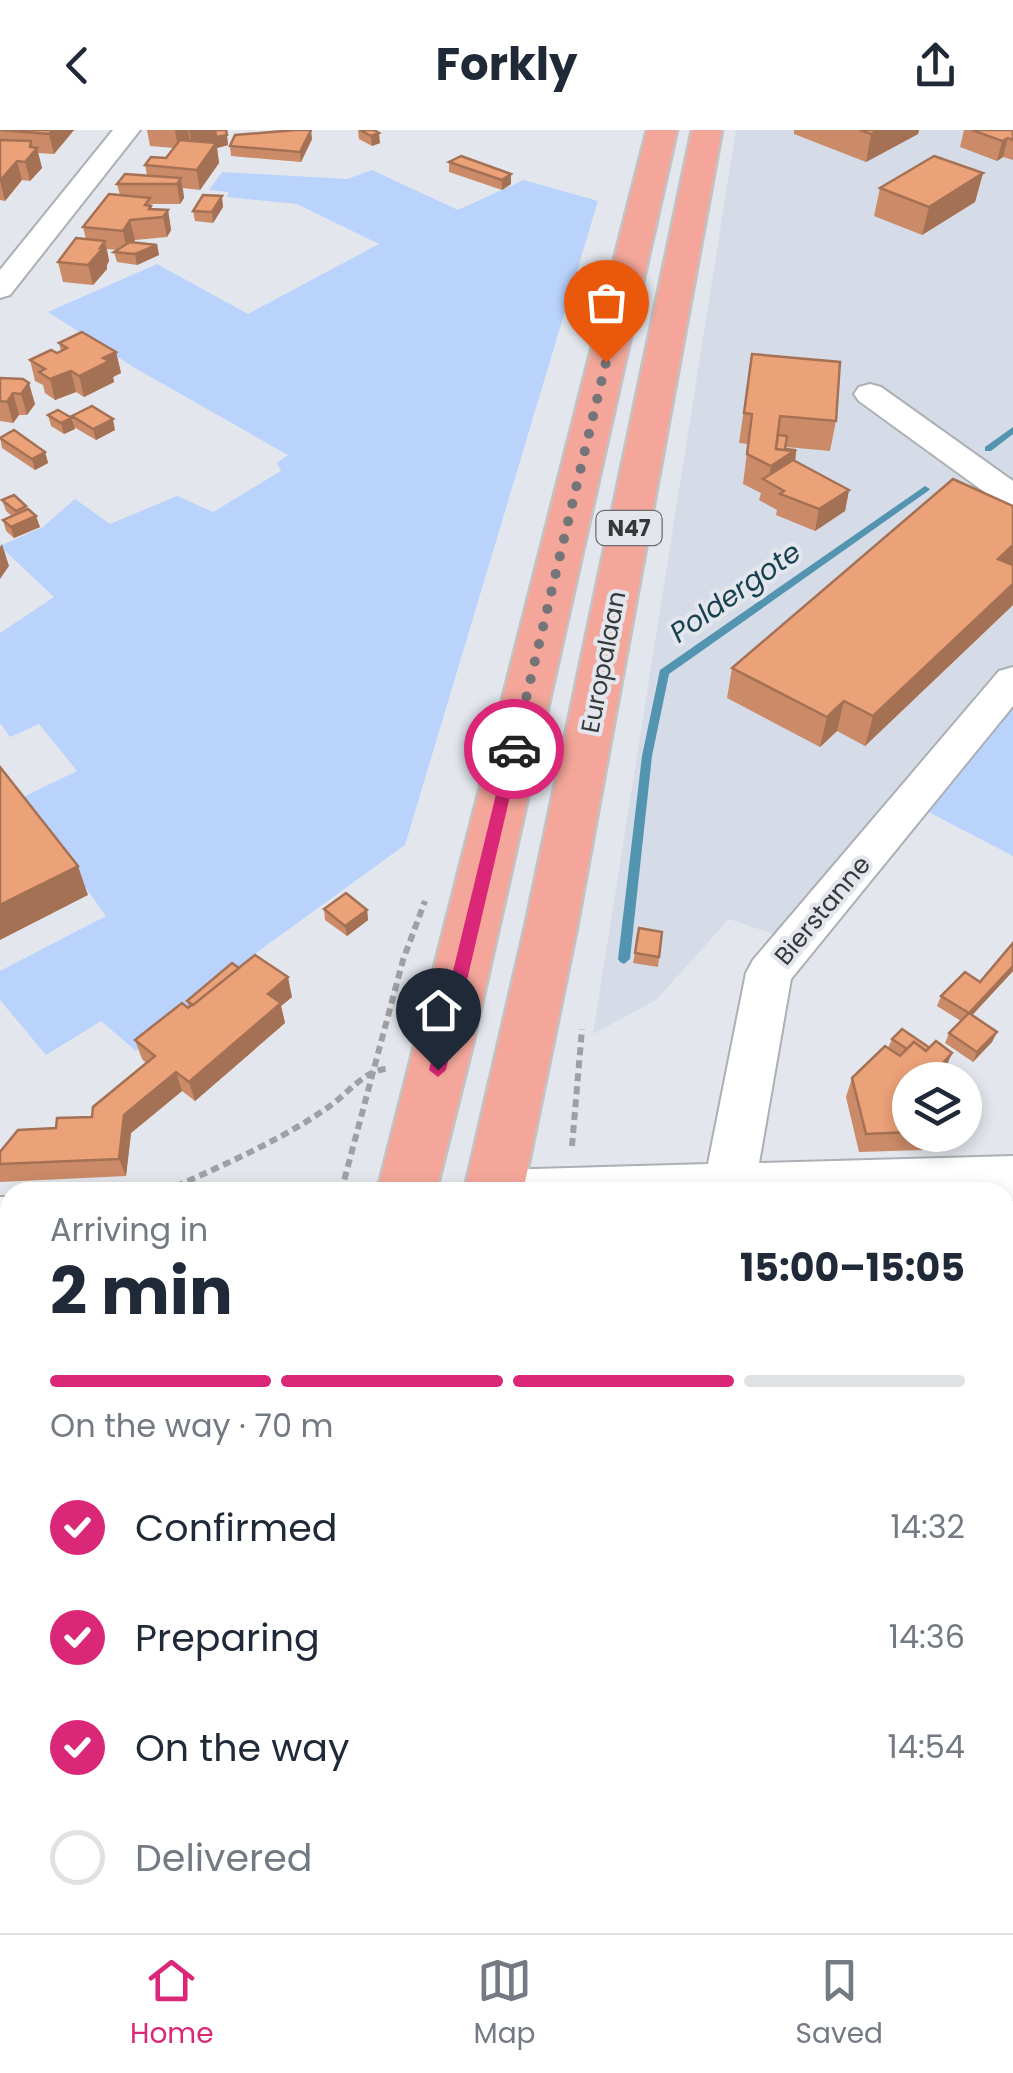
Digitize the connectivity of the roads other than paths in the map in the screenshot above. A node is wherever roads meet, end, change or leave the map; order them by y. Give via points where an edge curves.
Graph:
1 (127, 130) edge
2 (662, 130) edge
3 (707, 130) edge
4 (0, 289) edge
5 (870, 394) dead end
6 (1013, 496) edge
7 (1013, 680) edge
8 (1013, 1178) edge
9 (409, 1182) edge
10 (498, 1182) edge
11 (730, 1182) edge
12 (851, 1182) edge

1 - 4 street
2 - 9 highway, N47
3 - 10 highway, Europalaan / N47
5 - 6 street
7 - 11 street, Bierstanne via 769,973
8 - 12 street

